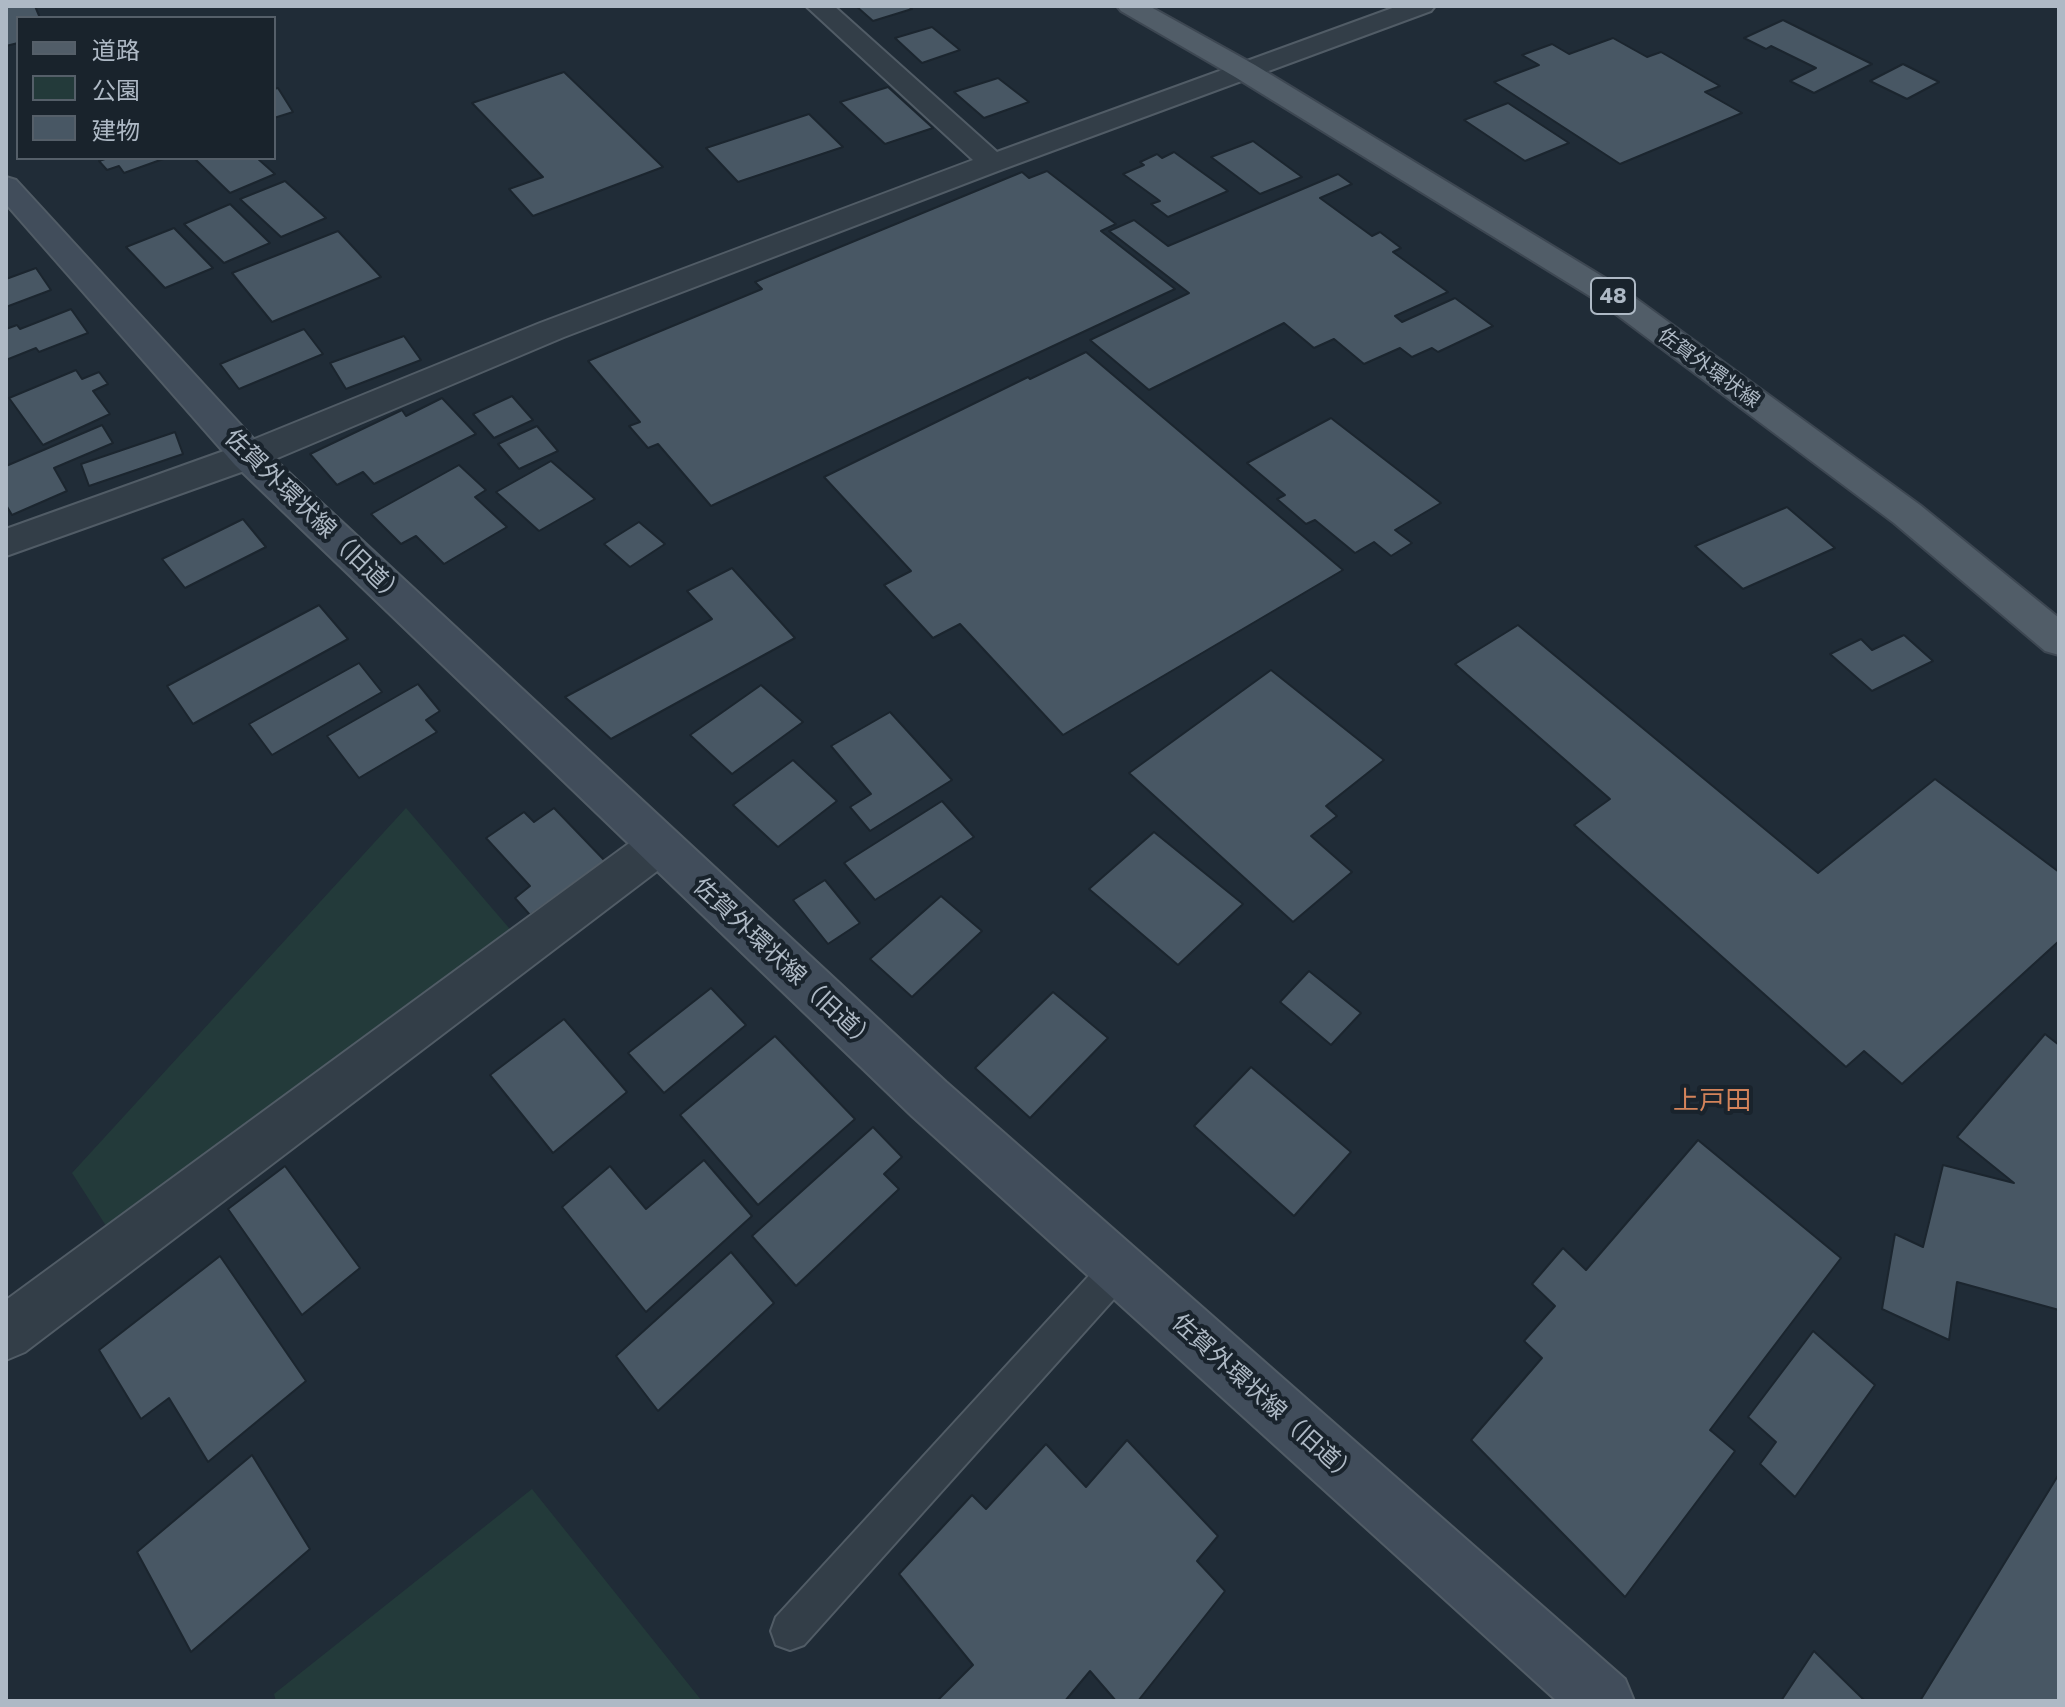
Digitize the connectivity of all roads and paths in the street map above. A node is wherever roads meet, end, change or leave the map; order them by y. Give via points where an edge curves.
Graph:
1 (1130, 6) edge
2 (1422, 6) edge
3 (820, 7) edge
4 (1245, 71) junction
5 (993, 163) junction
6 (6, 186) edge
7 (248, 456) junction
8 (6, 543) edge
9 (2059, 640) edge
10 (658, 846) junction
11 (1119, 1268) junction
12 (6, 1333) edge
13 (790, 1631) dead end
14 (1603, 1701) edge

1 - 4 main road, 佐賀外環状線 / 48
2 - 4 street
3 - 5 street
4 - 5 street
4 - 9 main road, 佐賀外環状線 / 48 via 1612,296 1907,514
5 - 7 street via 552,330
6 - 7 street, 佐賀外環状線（旧道）
7 - 8 street
7 - 10 street, 佐賀外環状線（旧道）
10 - 11 street, 佐賀外環状線（旧道）
10 - 12 street
11 - 13 lane
11 - 14 street, 佐賀外環状線（旧道）

